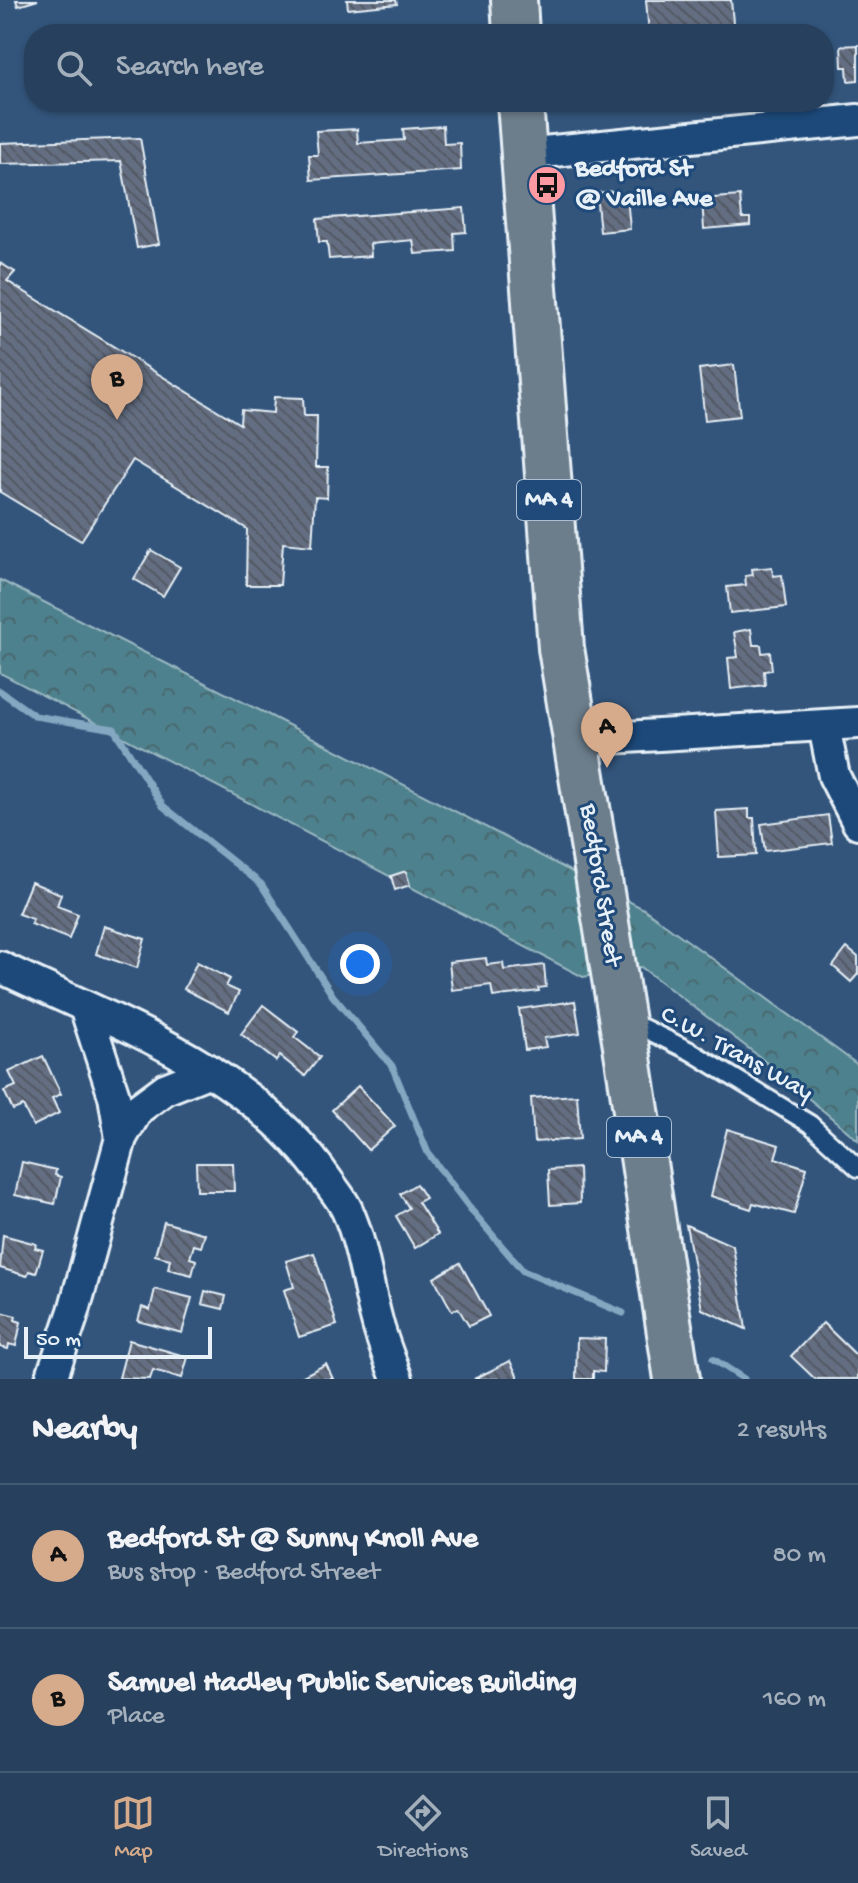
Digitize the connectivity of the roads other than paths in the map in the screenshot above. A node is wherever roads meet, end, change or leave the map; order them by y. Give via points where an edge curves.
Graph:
1 (514, 0) edge
2 (515, 24) edge
3 (521, 112) edge
4 (858, 120) edge
5 (524, 154) junction
6 (858, 723) edge
7 (824, 726) junction
8 (576, 740) junction
9 (858, 823) edge
10 (0, 967) edge
11 (85, 1007) junction
12 (622, 1023) junction
13 (210, 1071) junction
14 (121, 1138) junction
15 (858, 1168) edge
16 (51, 1379) edge
17 (397, 1379) edge
18 (677, 1379) edge

1 - 2 main road
3 - 5 main road, Bedford Street / MA 4
4 - 5 street
5 - 8 main road, Bedford Street / MA 4 via 561,648
6 - 7 street
7 - 8 street
7 - 9 street via 834,776
8 - 12 main road, Bedford Street / MA 4
10 - 11 street
11 - 13 street
11 - 14 street via 114,1096
12 - 15 lane, C.W. Trans Way via 690,1051 797,1116
12 - 18 main road, Bedford Street / MA 4
13 - 14 street via 165,1089 138,1109
13 - 17 street via 284,1126 347,1209
14 - 16 street

